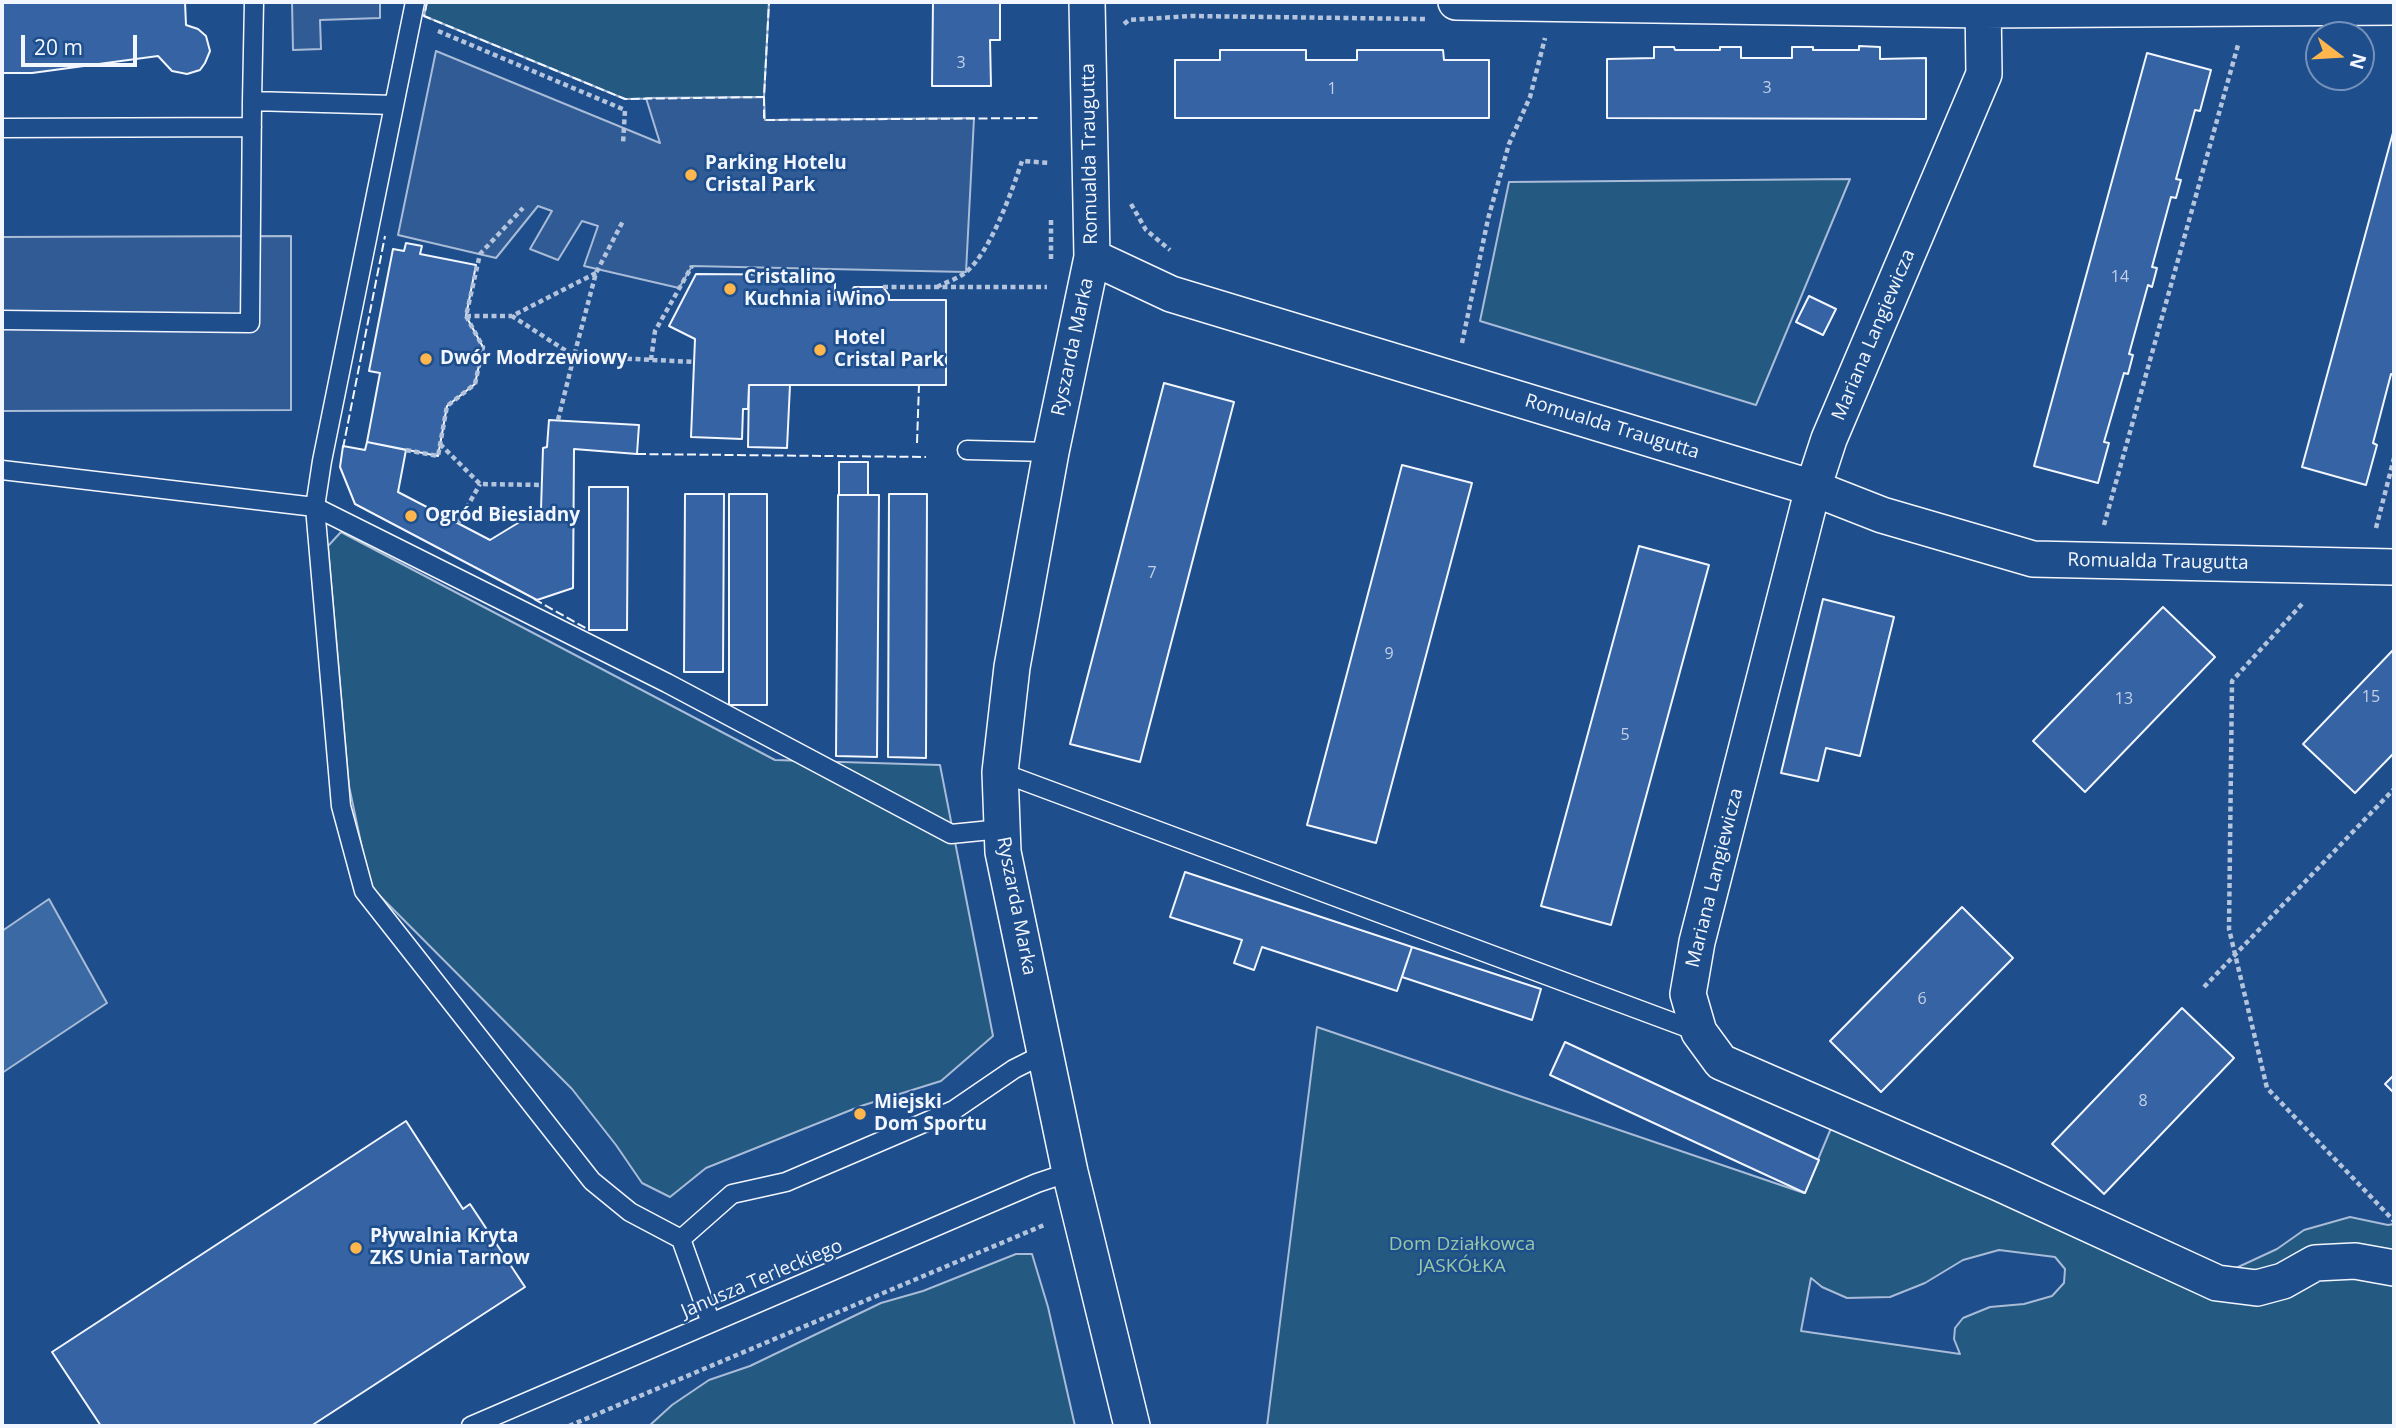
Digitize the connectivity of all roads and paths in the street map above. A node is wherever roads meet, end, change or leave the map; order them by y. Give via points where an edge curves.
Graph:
1 (254, 2) edge
2 (415, 2) edge
3 (1087, 2) edge
4 (1983, 6) edge
5 (2258, 7) junction
6 (2394, 7) edge
7 (1447, 10) edge
8 (1545, 12) edge
9 (411, 20) junction
10 (1119, 30) dead end
11 (253, 101) junction
12 (394, 105) junction
13 (252, 127) junction
14 (2, 128) edge
15 (623, 144) dead end
16 (1050, 163) dead end
17 (1128, 197) dead end
18 (523, 208) dead end
19 (622, 221) dead end
20 (1174, 254) dead end
21 (1093, 257) junction
22 (692, 266) dead end
23 (596, 273) junction
24 (883, 287) dead end
25 (937, 287) junction
26 (1048, 287) dead end
27 (466, 316) junction
28 (512, 316) junction
29 (2, 320) edge
30 (1461, 347) dead end
31 (574, 356) junction
32 (651, 360) junction
33 (694, 362) dead end
34 (558, 420) dead end
35 (440, 444) junction
36 (407, 450) dead end
37 (967, 450) dead end
38 (1051, 452) junction
39 (2394, 458) edge
40 (2, 470) edge
41 (480, 484) junction
42 (542, 485) dead end
43 (1813, 488) junction
44 (314, 507) junction
45 (458, 523) dead end
46 (2385, 528) dead end
47 (2095, 560) junction
48 (2394, 567) edge
49 (2302, 604) dead end
50 (1000, 772) junction
51 (2394, 789) edge
52 (1001, 829) junction
53 (2235, 955) junction
54 (2204, 987) dead end
55 (1699, 1032) junction
56 (1046, 1053) junction
57 (1070, 1172) junction
58 (2394, 1221) edge
59 (1045, 1225) dead end
60 (681, 1239) junction
61 (2394, 1268) edge
62 (711, 1323) junction
63 (471, 1426) edge
64 (569, 1426) edge
65 (1132, 1426) edge

1 - 11 lane
2 - 9 lane
3 - 21 street, Romualda Traugutta
4 - 5 street
4 - 8 street
4 - 43 street, Mariana Langiewicza via 1984,74 1829,439
5 - 6 street
5 - 47 path via 2236,49
7 - 8 street
7 - 10 path via 1164,16 1129,20
8 - 30 path via 1530,97 1509,144 1488,219
9 - 12 lane
9 - 15 path via 625,110
11 - 12 lane
11 - 13 lane
12 - 44 lane
13 - 14 lane
13 - 29 lane via 250,323
16 - 25 path via 1022,161 1006,208 983,249 966,272
17 - 20 path via 1146,230
18 - 27 path via 480,254
19 - 23 path
21 - 38 street, Ryszarda Marka
21 - 43 street, Romualda Traugutta via 1171,294
22 - 32 path via 655,331
23 - 28 path
23 - 31 path
24 - 25 path
25 - 26 path
27 - 28 path
27 - 35 path via 483,346 475,384 447,406
28 - 31 path
31 - 32 path
31 - 34 path
32 - 33 path
35 - 36 path via 438,456
35 - 41 path
37 - 38 lane
38 - 50 street, Ryszarda Marka via 1012,667
39 - 46 path via 2375,528
40 - 44 lane
41 - 42 path
41 - 45 path
43 - 47 street, Romualda Traugutta via 1882,515 2033,559
43 - 55 street, Mariana Langiewicza via 1697,942 1688,994
44 - 52 lane via 667,683 951,834
44 - 60 lane via 341,806 364,891 592,1181 630,1212
47 - 48 street, Romualda Traugutta
49 - 53 path via 2232,681 2229,929
50 - 52 street, Ryszarda Marka
50 - 55 lane
51 - 53 path
52 - 56 street, Ryszarda Marka
53 - 54 path
53 - 58 path via 2267,1088
55 - 61 street, Mariana Langiewicza via 1721,1062 2217,1283 2257,1288 2283,1281 2315,1263 2356,1261
56 - 57 street, Ryszarda Marka
56 - 60 lane via 954,1110 786,1182 732,1194
57 - 62 lane, Janusza Terleckiego
57 - 65 street, Ryszarda Marka
59 - 64 path
60 - 62 lane
62 - 63 lane, Janusza Terleckiego

